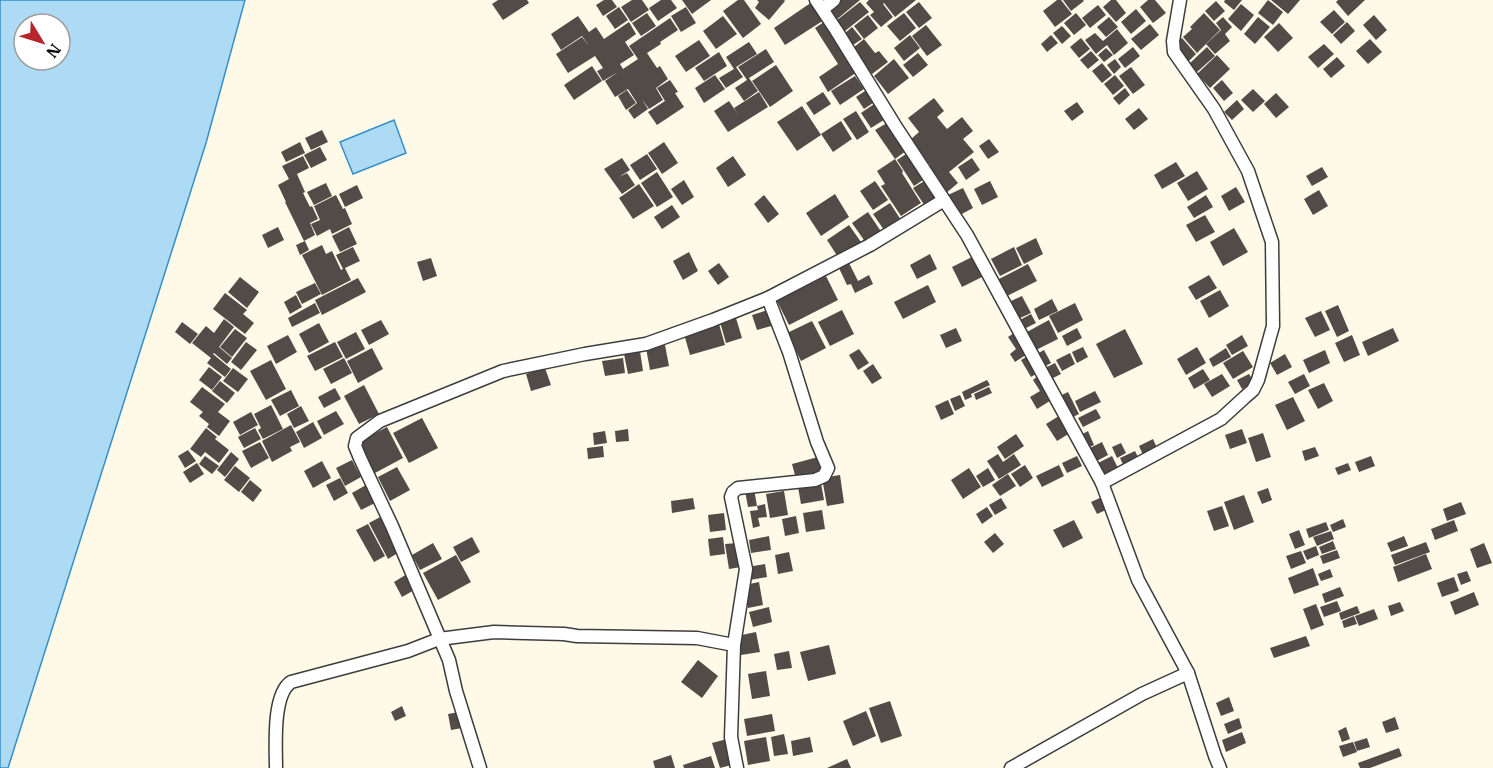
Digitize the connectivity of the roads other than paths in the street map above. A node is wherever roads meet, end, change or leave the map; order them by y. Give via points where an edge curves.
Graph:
1 (834, 0) edge
2 (1180, 0) edge
3 (820, 4) edge
4 (944, 200) junction
5 (768, 298) junction
6 (1102, 483) junction
7 (439, 639) junction
8 (734, 645) junction
9 (1188, 673) junction
10 (276, 768) edge
11 (480, 768) edge
12 (737, 768) edge
13 (1011, 768) edge
14 (1220, 768) edge

1 - 3 street
2 - 6 street via 1174,52 1215,109 1248,171 1272,242 1273,326 1256,385 1245,397 1221,419
3 - 4 street
4 - 5 street via 870,246
4 - 6 street
5 - 7 street via 646,344 503,371 380,421 357,438 355,446
5 - 8 street via 828,468 824,476 815,480 738,488 733,492 746,569
6 - 9 street via 1138,580
7 - 8 street via 494,632 697,638
7 - 10 street via 286,685 277,720
7 - 11 street via 449,660
8 - 12 street via 731,737
9 - 13 street via 1142,694
9 - 14 street

